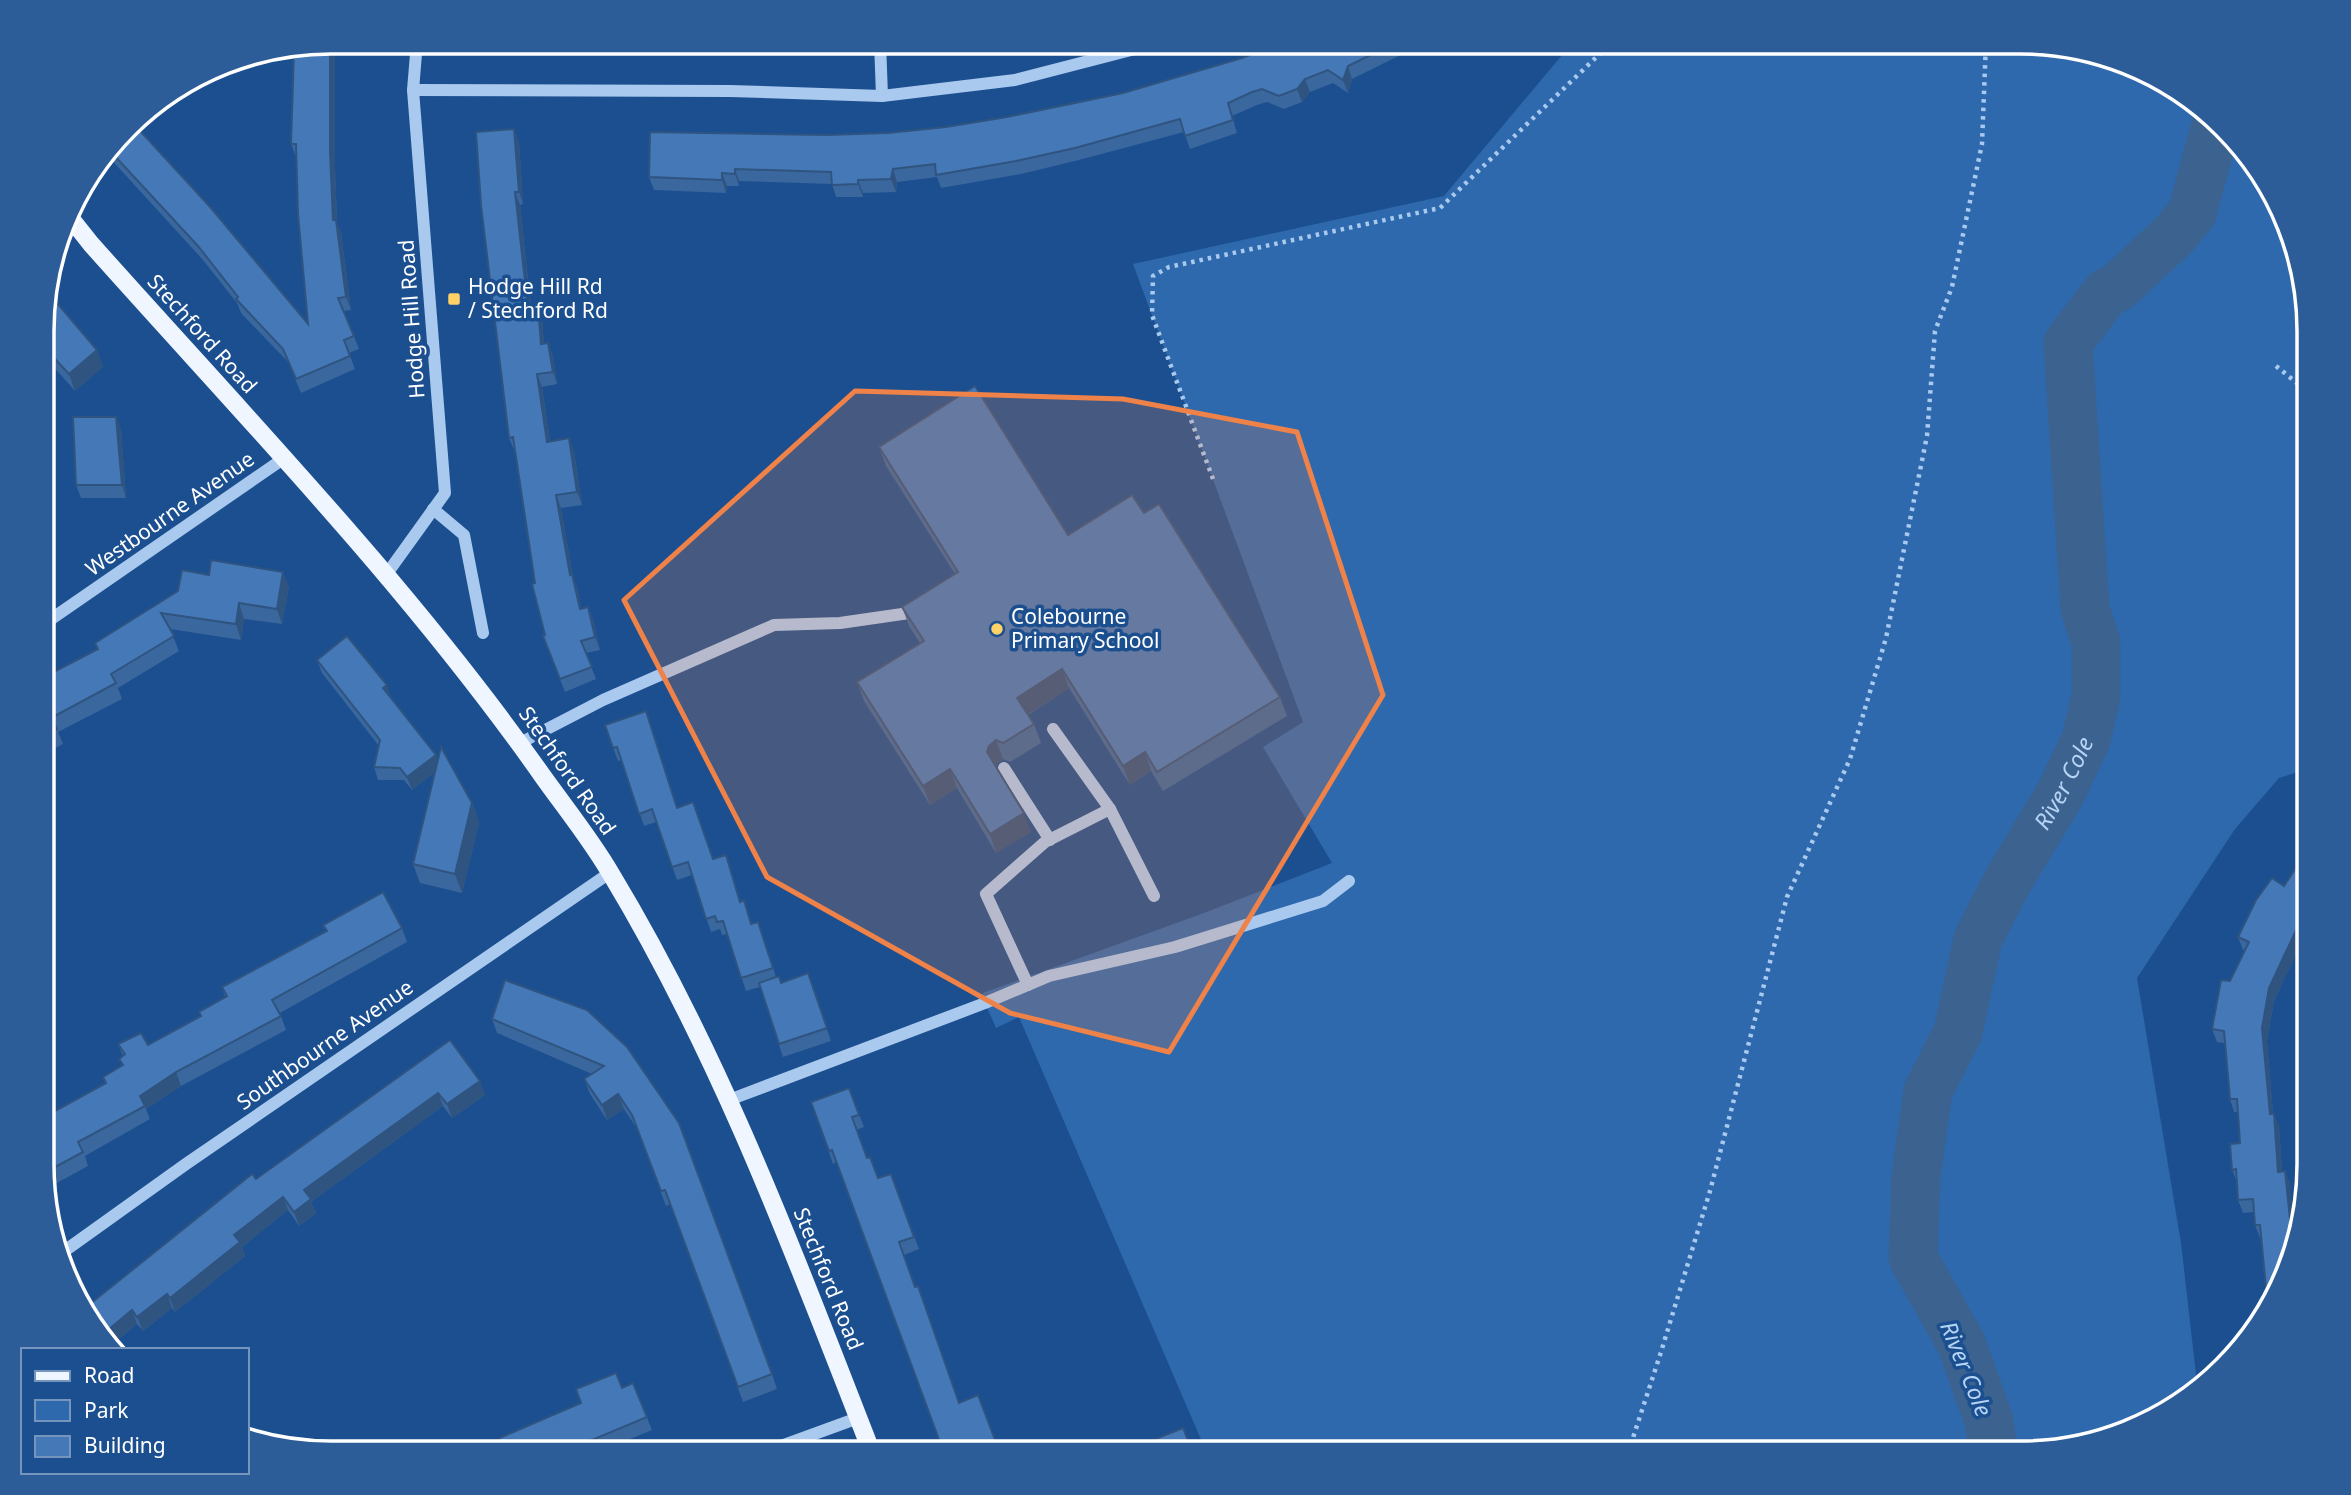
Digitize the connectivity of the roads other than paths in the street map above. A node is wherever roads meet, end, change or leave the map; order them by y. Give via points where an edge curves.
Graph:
1 (416, 54) edge
2 (880, 54) edge
3 (1116, 54) edge
4 (413, 90) junction
5 (882, 96) junction
6 (75, 225) edge
7 (283, 459) junction
8 (433, 509) junction
9 (386, 575) junction
10 (916, 612) edge
11 (54, 617) edge
12 (483, 633) dead end
13 (1053, 729) dead end
14 (520, 743) junction
15 (1004, 768) dead end
16 (1110, 809) junction
17 (1049, 840) junction
18 (611, 872) junction
19 (1349, 881) dead end
20 (1154, 896) dead end
21 (1028, 985) junction
22 (729, 1100) junction
23 (68, 1249) edge
24 (858, 1418) junction
25 (795, 1441) edge
26 (867, 1441) edge

1 - 4 street, Hodge Hill Road
2 - 5 street
3 - 5 street via 1015,80
4 - 5 street
4 - 8 street, Hodge Hill Road via 445,493
6 - 7 main road, Stechford Road
7 - 9 main road, Stechford Road
7 - 11 street, Westbourne Avenue
8 - 9 street, Hodge Hill Road
8 - 12 street via 464,535
9 - 14 main road, Stechford Road
10 - 14 street via 840,623 774,625 603,700
13 - 16 street
14 - 18 main road, Stechford Road
15 - 17 street
16 - 17 street
16 - 20 street
17 - 21 street via 986,894
18 - 22 main road, Stechford Road
18 - 23 street, Southbourne Avenue
19 - 21 street via 1323,901 1286,913
21 - 22 street
22 - 24 main road, Stechford Road
24 - 25 street
24 - 26 main road, Stechford Road

